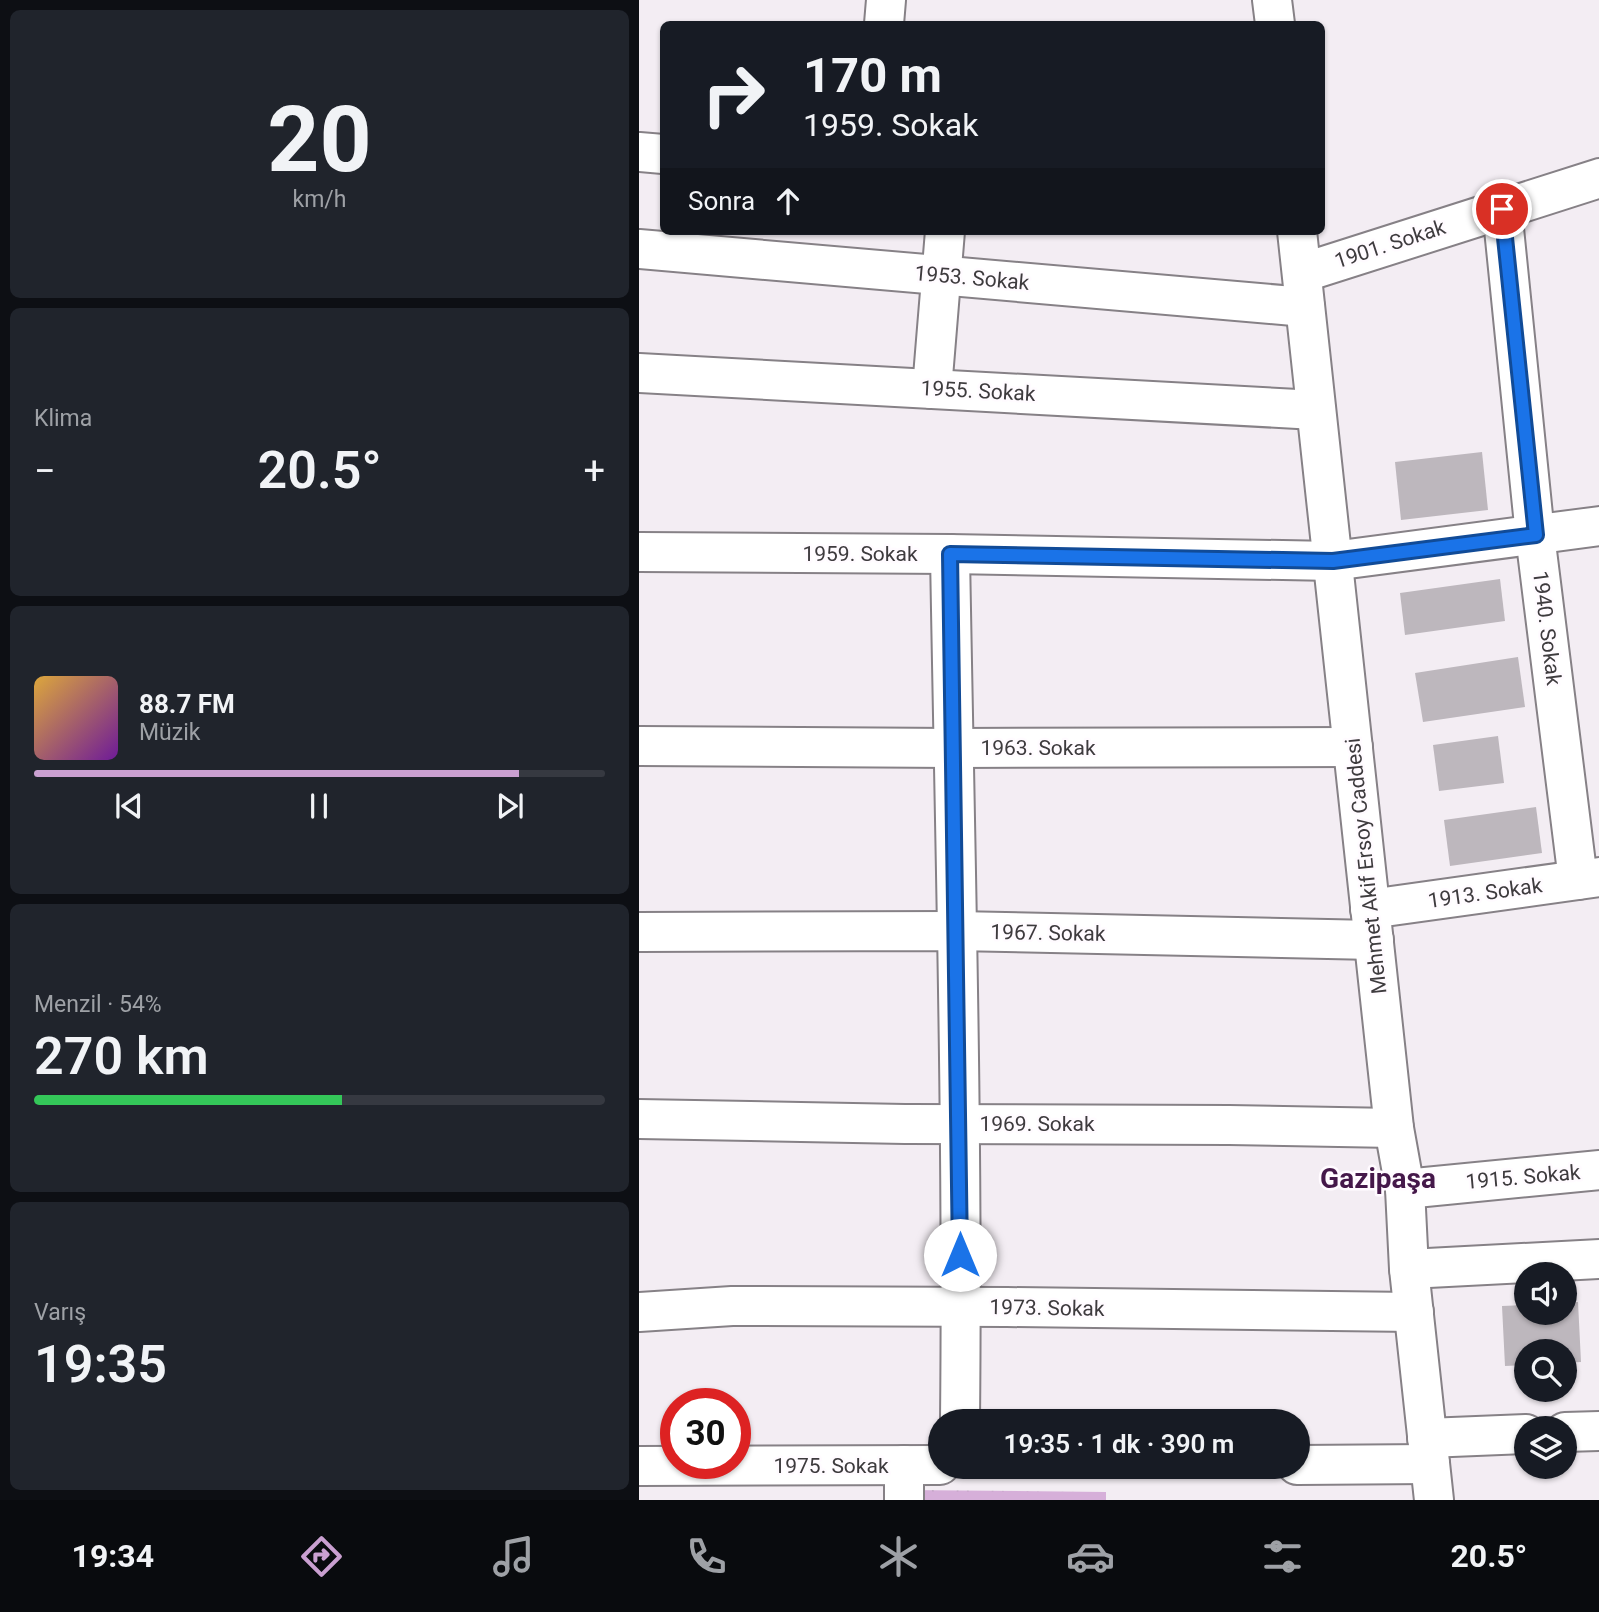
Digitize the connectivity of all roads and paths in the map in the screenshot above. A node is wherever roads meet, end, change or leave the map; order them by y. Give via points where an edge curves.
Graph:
1 (886, 0) edge
2 (1272, 0) edge
3 (884, 21) edge
4 (1275, 21) edge
5 (639, 152) edge
6 (660, 153) edge
7 (1599, 178) edge
8 (1502, 209) junction
9 (945, 235) edge
10 (1297, 235) edge
11 (639, 248) edge
12 (942, 275) junction
13 (1303, 290) junction
14 (639, 373) edge
15 (932, 389) junction
16 (1316, 410) junction
17 (1599, 526) edge
18 (1536, 535) junction
19 (639, 552) edge
20 (950, 554) junction
21 (1333, 561) junction
22 (639, 746) edge
23 (1353, 747) junction
24 (953, 748) junction
25 (1589, 878) edge
26 (1372, 924) junction
27 (956, 931) junction
28 (639, 932) edge
29 (639, 1119) edge
30 (960, 1124) junction
31 (1394, 1128) junction
32 (1599, 1170) edge
33 (1405, 1189) junction
34 (1599, 1259) edge
35 (1409, 1269) junction
36 (961, 1307) junction
37 (639, 1312) edge
38 (1414, 1312) junction
39 (960, 1409) edge
40 (1599, 1431) edge
41 (1577, 1432) edge
42 (1514, 1438) edge
43 (1310, 1465) edge
44 (639, 1466) edge
45 (1430, 1467) edge
46 (916, 1477) edge

1 - 3 street
2 - 4 street
5 - 6 street
7 - 8 street, 1901. Sokak
8 - 13 street, 1901. Sokak
8 - 18 street, 1940. Sokak
9 - 12 street
10 - 13 street, Mehmet Akif Ersoy Caddesi
11 - 12 street, 1953. Sokak
12 - 13 street, 1953. Sokak
12 - 15 street
13 - 16 street, Mehmet Akif Ersoy Caddesi
14 - 15 street, 1955. Sokak
15 - 16 street, 1955. Sokak
16 - 21 street, Mehmet Akif Ersoy Caddesi
17 - 18 street, 1959. Sokak
18 - 21 street, 1959. Sokak
18 - 25 street, 1940. Sokak
19 - 20 street, 1959. Sokak
20 - 21 street, 1959. Sokak
20 - 24 street
21 - 23 street, Mehmet Akif Ersoy Caddesi
22 - 24 street, 1963. Sokak
23 - 24 street, 1963. Sokak
23 - 26 street, Mehmet Akif Ersoy Caddesi
24 - 27 street
25 - 26 street, 1913. Sokak
26 - 27 street, 1967. Sokak
26 - 31 street, Mehmet Akif Ersoy Caddesi
27 - 28 street, 1967. Sokak
27 - 30 street
29 - 30 street, 1969. Sokak
30 - 31 street, 1969. Sokak
30 - 36 street
31 - 33 street, Mehmet Akif Ersoy Caddesi
32 - 33 street, 1915. Sokak
33 - 35 street, Mehmet Akif Ersoy Caddesi
34 - 35 street
35 - 38 street, Mehmet Akif Ersoy Caddesi
36 - 37 street, 1973. Sokak via 732,1306
36 - 38 street, 1973. Sokak
36 - 39 street
38 - 45 street, Mehmet Akif Ersoy Caddesi
40 - 41 street
42 - 45 street
43 - 45 street
44 - 46 street, 1975. Sokak

